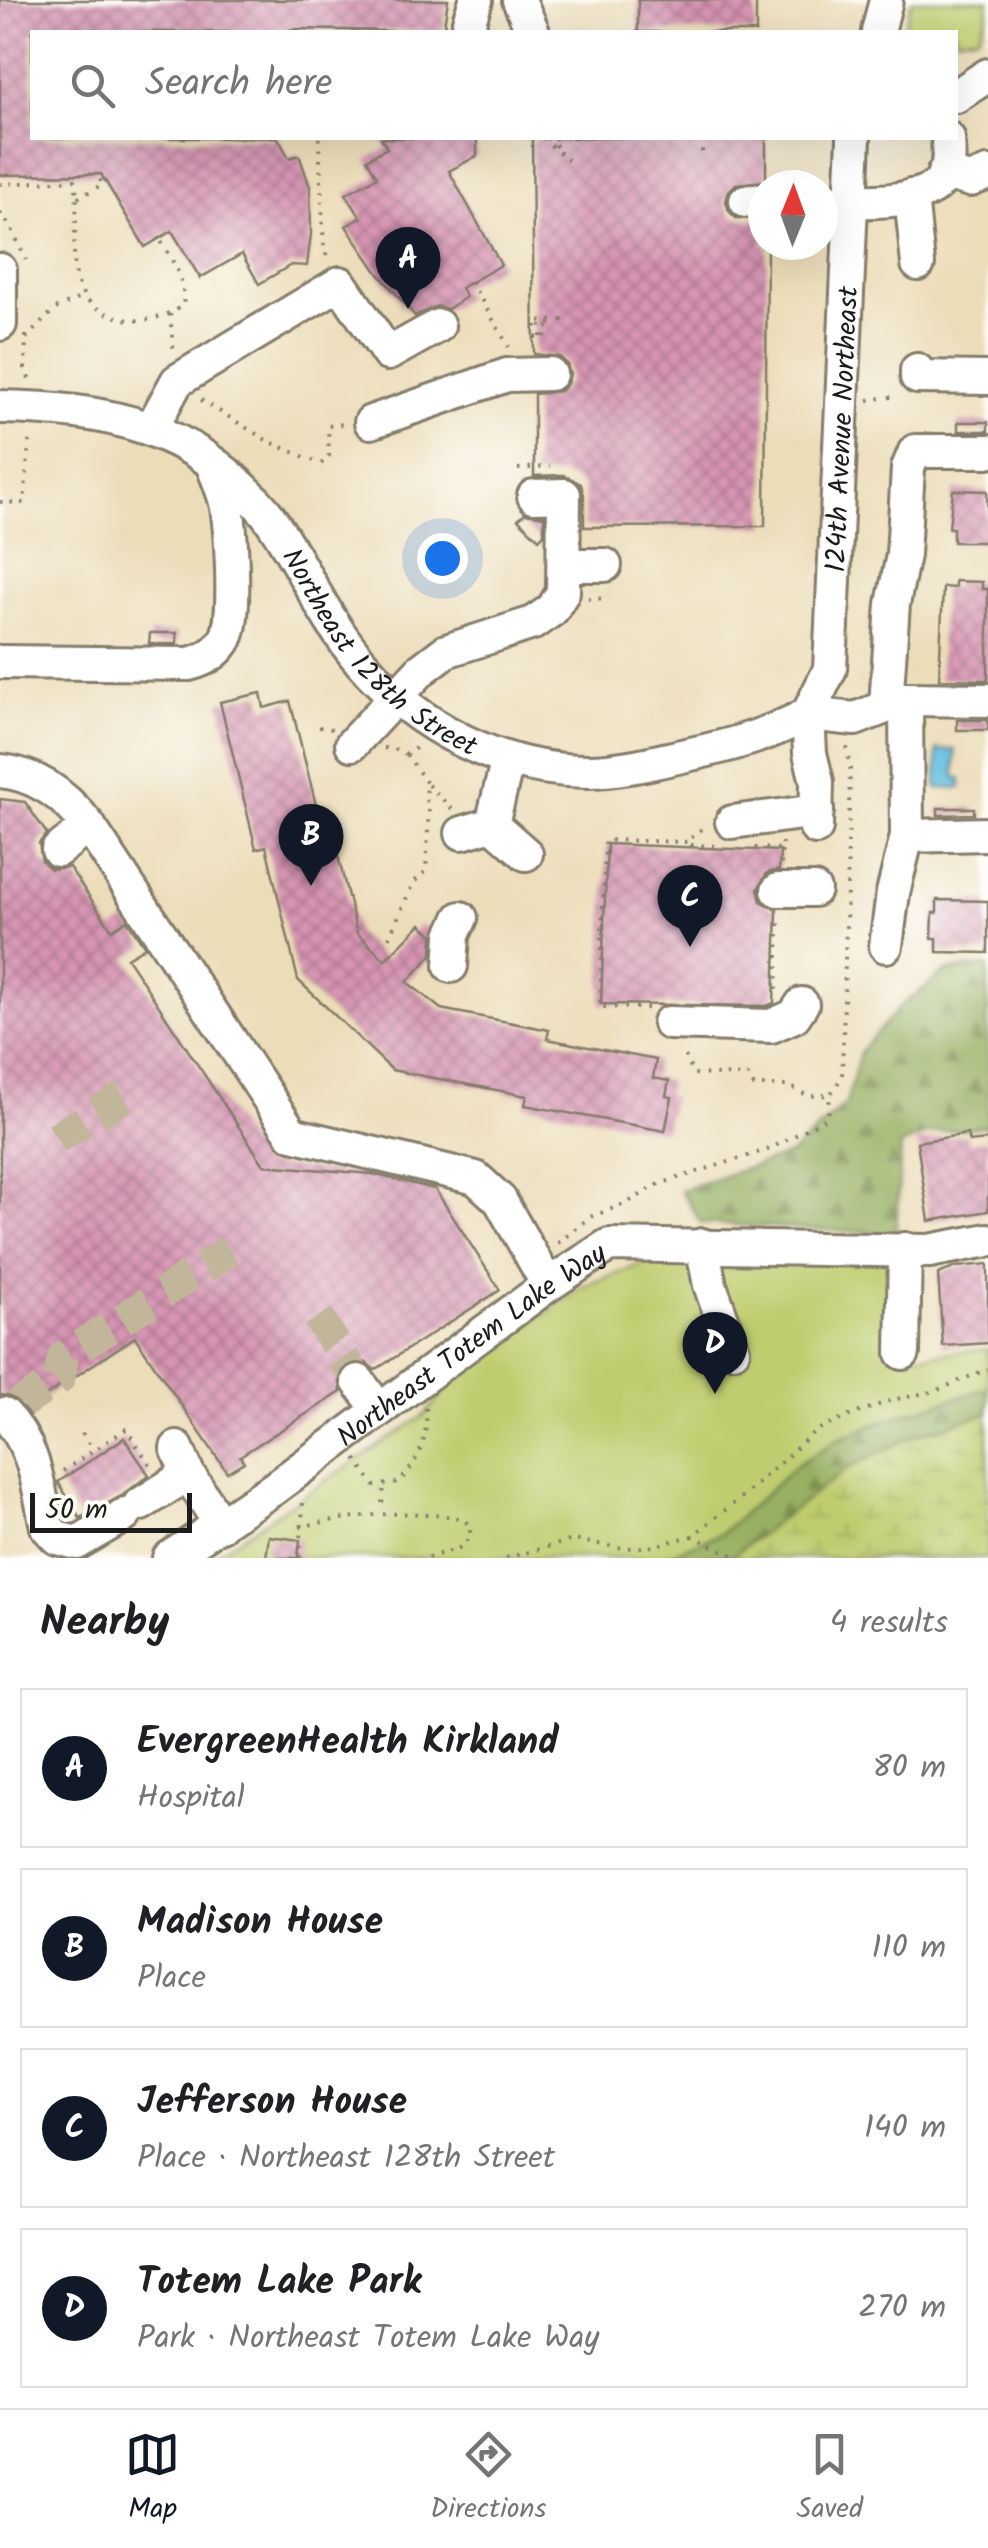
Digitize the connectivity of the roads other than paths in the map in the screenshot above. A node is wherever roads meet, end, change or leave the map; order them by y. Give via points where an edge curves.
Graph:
1 (476, 0) edge
2 (520, 0) edge
3 (886, 0) edge
4 (471, 30) edge
5 (532, 30) edge
6 (878, 30) edge
7 (988, 75) edge
8 (958, 95) edge
9 (853, 140) edge
10 (948, 140) edge
11 (988, 173) edge
12 (944, 174) junction
13 (838, 194) edge
14 (910, 196) junction
15 (838, 201) edge
16 (963, 204) dead end
17 (835, 260) edge
18 (918, 264) dead end
19 (0, 270) edge
20 (438, 326) dead end
21 (13, 331) edge
22 (916, 370) dead end
23 (550, 374) dead end
24 (987, 375) edge
25 (0, 407) edge
26 (372, 422) road end
27 (151, 430) junction
28 (988, 451) edge
29 (212, 462) junction
30 (546, 481) dead end
31 (566, 565) junction
32 (605, 565) dead end
33 (0, 662) edge
34 (395, 696) junction
35 (988, 700) edge
36 (896, 702) junction
37 (808, 714) junction
38 (851, 728) junction
39 (352, 744) dead end
40 (906, 746) junction
41 (508, 759) junction
42 (0, 771) edge
43 (732, 822) dead end
44 (90, 826) junction
45 (988, 834) edge
46 (907, 836) junction
47 (58, 850) dead end
48 (526, 854) dead end
49 (779, 890) road end
50 (814, 890) dead end
51 (461, 918) dead end
52 (886, 946) dead end
53 (451, 966) dead end
54 (790, 998) road end
55 (664, 1016) road end
56 (988, 1240) edge
57 (702, 1245) junction
58 (905, 1249) junction
59 (542, 1274) junction
60 (733, 1350) dead end
61 (903, 1353) dead end
62 (358, 1381) tunnel mouth
63 (379, 1410) junction
64 (6, 1412) edge
65 (221, 1525) junction
66 (169, 1558) edge

1 - 4 street
2 - 5 street
3 - 6 street
7 - 8 street
9 - 13 street, 124th Avenue Northeast
10 - 12 street
11 - 12 street via 970,180
12 - 14 street via 941,182
12 - 16 street
14 - 15 street
14 - 18 street
17 - 37 street, 124th Avenue Northeast via 830,669
19 - 21 street
20 - 27 street via 388,354 340,283 177,381
22 - 24 street via 917,377
23 - 26 street via 507,375
25 - 27 street, Northeast 128th Street via 86,412
27 - 29 street, Northeast 128th Street
28 - 36 street via 915,451 908,468 893,604
29 - 33 street via 227,504 230,558 230,627 220,648 189,664
29 - 34 street, Northeast 128th Street via 267,514 344,640
30 - 31 street
31 - 32 street
31 - 34 street via 563,592 552,610 533,623 446,652
34 - 39 street
34 - 41 street, Northeast 128th Street via 456,738
35 - 36 street
36 - 38 street
36 - 40 street
37 - 38 street
37 - 41 street, Northeast 128th Street via 752,740 631,766 562,770
37 - 43 street via 816,819
38 - 40 street
40 - 46 street
41 - 48 street via 471,825
42 - 44 street via 43,784
44 - 47 street
44 - 59 street via 292,1134 399,1168 476,1178 500,1200
45 - 46 street
46 - 52 street
49 - 50 street
51 - 53 street
54 - 55 street via 794,1016 783,1023
56 - 58 street, Northeast Totem Lake Way
57 - 58 street, Northeast Totem Lake Way
57 - 59 street, Northeast Totem Lake Way via 610,1244
57 - 60 street
58 - 61 street
59 - 63 street, Northeast Totem Lake Way
62 - 63 street
63 - 65 street, Northeast Totem Lake Way
64 - 65 street via 52,1456 38,1487 46,1527 57,1538 78,1543 133,1510 172,1463
65 - 66 street, Northeast Totem Lake Way

